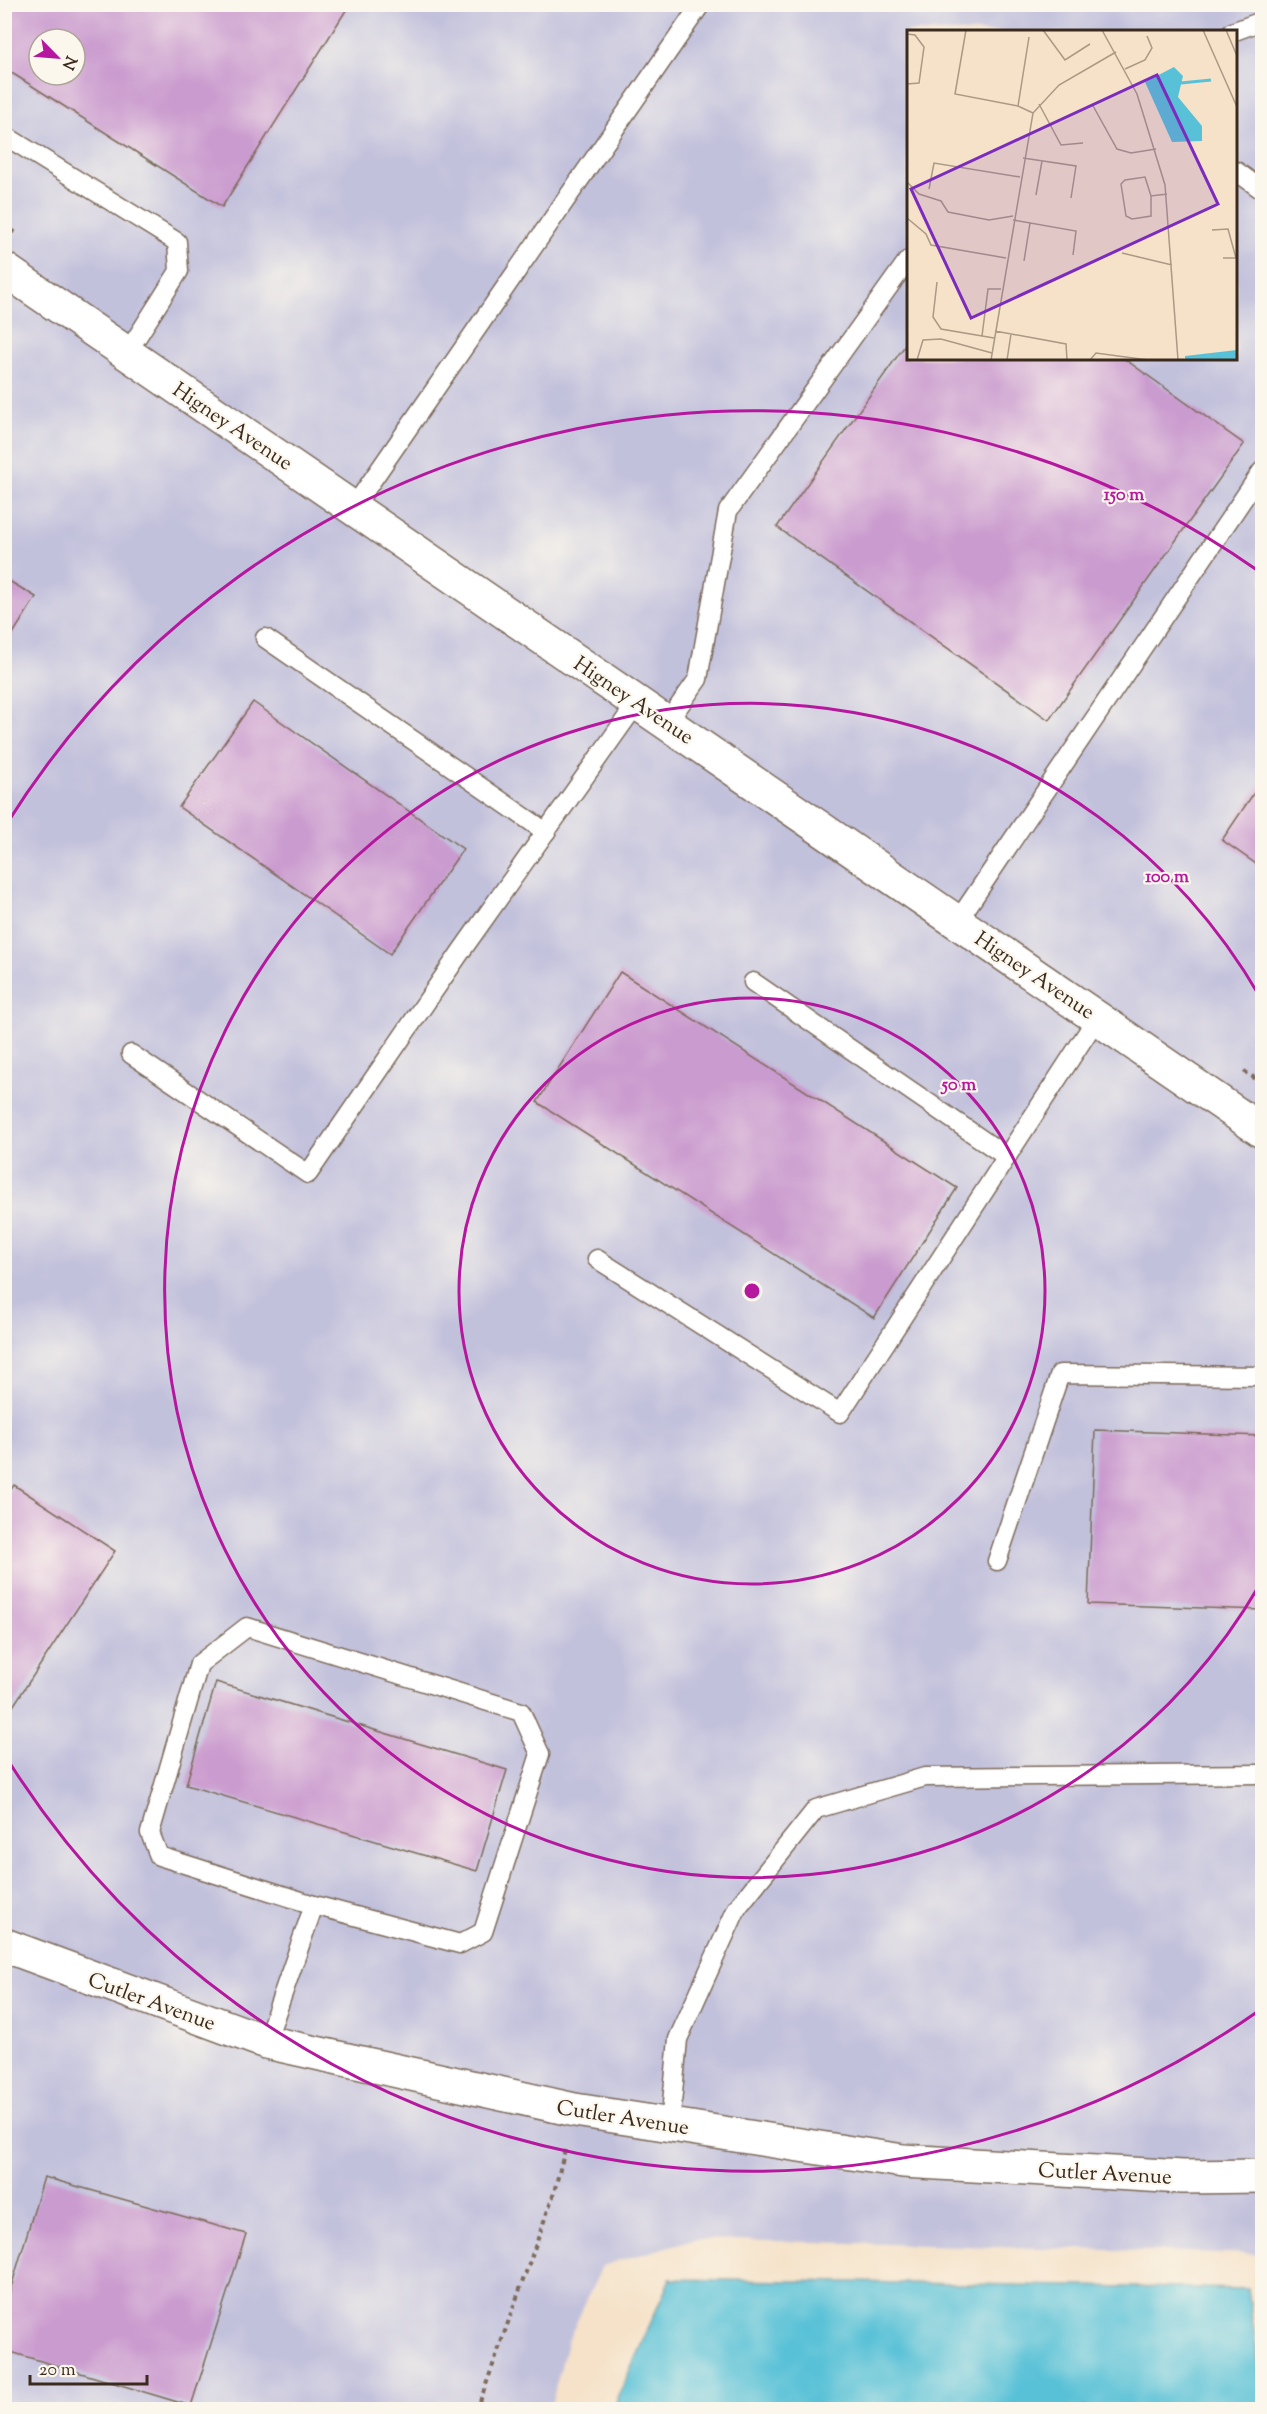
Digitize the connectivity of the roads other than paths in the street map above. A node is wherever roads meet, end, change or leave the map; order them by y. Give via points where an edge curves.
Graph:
1 (701, 4) edge
2 (1263, 21) edge
3 (1237, 30) edge
4 (4, 135) edge
5 (1237, 172) edge
6 (1263, 190) edge
7 (907, 263) edge
8 (4, 269) edge
9 (127, 353) junction
10 (1263, 471) edge
11 (353, 508) junction
12 (265, 638) dead end
13 (637, 703) junction
14 (667, 723) junction
15 (546, 832) junction
16 (957, 922) junction
17 (753, 982) dead end
18 (1098, 1018) junction
19 (131, 1054) dead end
20 (1263, 1131) edge
21 (1007, 1157) junction
22 (597, 1259) dead end
23 (1263, 1376) edge
24 (997, 1562) dead end
25 (1263, 1774) edge
26 (314, 1905) junction
27 (4, 1945) edge
28 (266, 2043) junction
29 (670, 2125) junction
30 (1263, 2176) edge

1 - 11 lane
2 - 3 lane
4 - 9 lane via 177,242 179,271
5 - 6 lane
7 - 14 lane via 728,511 698,679
8 - 9 street, Higney Avenue
9 - 11 street, Higney Avenue
10 - 16 lane
11 - 13 street, Higney Avenue
12 - 15 lane
13 - 14 street, Higney Avenue
13 - 15 lane
14 - 16 street, Higney Avenue
15 - 19 lane via 308,1174
16 - 18 street, Higney Avenue
17 - 21 lane
18 - 20 street, Higney Avenue
18 - 21 lane
21 - 22 lane via 840,1413
23 - 24 lane via 1060,1374
25 - 29 lane via 925,1777 816,1809 737,1908 678,2039
26 - 26 lane via 460,1944 483,1932 540,1754 521,1712 247,1627 199,1664 150,1833 159,1856
26 - 28 lane
27 - 28 street, Cutler Avenue
28 - 29 street, Cutler Avenue via 575,2110
29 - 30 street, Cutler Avenue via 903,2160 1183,2177

